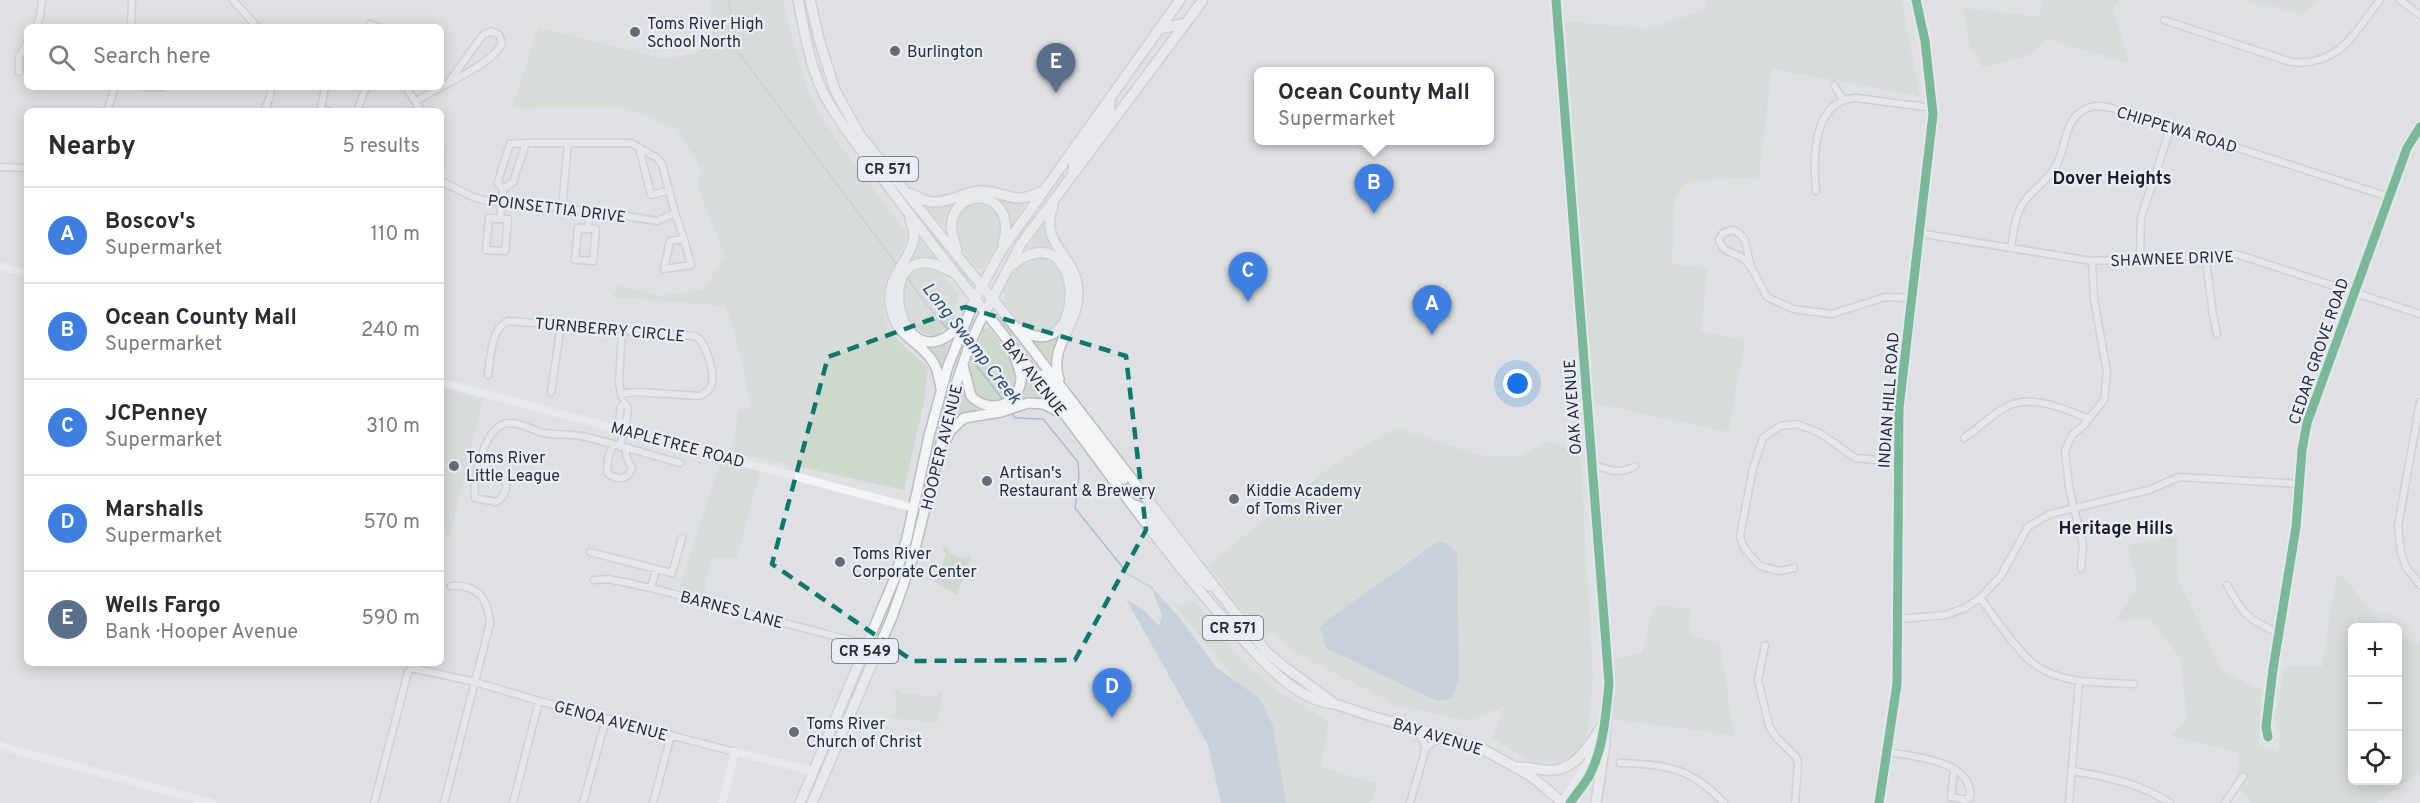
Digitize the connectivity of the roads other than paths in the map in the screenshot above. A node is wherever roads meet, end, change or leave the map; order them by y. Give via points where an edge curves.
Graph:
1 (42, 0) edge
2 (132, 0) edge
3 (232, 0) edge
4 (798, 0) edge
5 (810, 0) edge
6 (1180, 0) edge
7 (1556, 0) edge
8 (1916, 0) edge
9 (2380, 0) edge
10 (2400, 0) edge
11 (1201, 1) edge
12 (2420, 15) edge
13 (2164, 20) dead end
14 (1186, 23) junction
15 (37, 24) edge
16 (131, 24) edge
17 (254, 24) edge
18 (1159, 29) junction
19 (24, 50) edge
20 (19, 72) dead end
21 (448, 83) junction
22 (444, 85) edge
23 (1834, 85) dead end
24 (114, 90) edge
25 (271, 90) edge
26 (325, 90) edge
27 (365, 90) edge
28 (408, 90) edge
29 (436, 90) edge
30 (1110, 97) junction
31 (1844, 100) junction
32 (416, 101) junction
33 (108, 108) edge
34 (265, 108) edge
35 (321, 108) edge
36 (358, 108) edge
37 (420, 108) edge
38 (1933, 108) junction
39 (2171, 126) junction
40 (2420, 127) edge
41 (526, 143) junction
42 (568, 143) junction
43 (639, 147) junction
44 (0, 166) edge
45 (24, 168) edge
46 (1073, 174) junction
47 (444, 182) edge
48 (503, 189) junction
49 (670, 190) junction
50 (1042, 191) junction
51 (1816, 191) dead end
52 (906, 192) junction
53 (1058, 194) junction
54 (2389, 197) junction
55 (501, 202) junction
56 (562, 208) junction
57 (590, 211) junction
58 (675, 213) junction
59 (909, 214) junction
60 (500, 219) junction
61 (588, 229) junction
62 (1918, 232) junction
63 (684, 239) junction
64 (2011, 248) junction
65 (1001, 251) junction
66 (2205, 254) junction
67 (958, 255) junction
68 (2140, 258) junction
69 (2092, 261) junction
70 (0, 266) edge
71 (1751, 267) junction
72 (1007, 268) junction
73 (902, 271) junction
74 (24, 272) edge
75 (957, 275) junction
76 (982, 286) junction
77 (2354, 292) junction
78 (1911, 298) junction
79 (975, 299) junction
80 (992, 299) junction
81 (985, 313) junction
82 (2420, 314) edge
83 (1012, 323) junction
84 (561, 324) junction
85 (622, 330) junction
86 (2217, 334) dead end
87 (955, 337) junction
88 (1011, 346) junction
89 (963, 362) junction
90 (488, 375) dead end
91 (444, 383) edge
92 (1061, 387) junction
93 (942, 389) junction
94 (551, 392) dead end
95 (621, 394) junction
96 (2420, 402) edge
97 (1008, 406) junction
98 (1066, 416) junction
99 (2088, 419) junction
100 (622, 430) junction
101 (1964, 438) dead end
102 (613, 444) junction
103 (623, 448) junction
104 (939, 456) junction
105 (1898, 462) junction
106 (680, 463) dead end
107 (479, 464) junction
108 (1592, 464) junction
109 (1635, 466) dead end
110 (2300, 484) junction
111 (1135, 485) junction
112 (1134, 505) junction
113 (914, 508) junction
114 (2074, 508) junction
115 (1147, 511) junction
116 (682, 538) dead end
117 (590, 552) dead end
118 (1794, 568) dead end
119 (2081, 568) dead end
120 (656, 569) junction
121 (594, 580) dead end
122 (2227, 585) dead end
123 (2420, 585) edge
124 (451, 586) dead end
125 (651, 588) junction
126 (1980, 598) junction
127 (1898, 619) junction
128 (2279, 633) junction
129 (868, 645) junction
130 (1765, 645) dead end
131 (2079, 681) junction
132 (476, 682) junction
133 (2134, 684) dead end
134 (540, 701) junction
135 (1335, 704) junction
136 (606, 719) junction
137 (1604, 723) junction
138 (1408, 726) junction
139 (671, 735) junction
140 (2268, 737) dead end
141 (1453, 738) junction
142 (0, 746) edge
143 (1426, 748) junction
144 (735, 752) junction
145 (1887, 752) junction
146 (1620, 763) dead end
147 (1515, 766) junction
148 (1954, 770) junction
149 (813, 771) junction
150 (2073, 771) junction
151 (2243, 776) dead end
152 (1715, 793) junction
153 (205, 802) edge
154 (374, 803) edge
155 (444, 803) edge
156 (513, 803) edge
157 (583, 803) edge
158 (653, 803) edge
159 (722, 803) edge
160 (800, 803) edge
161 (812, 803) edge
162 (1410, 803) edge
163 (1565, 803) edge
164 (1596, 803) edge
165 (1712, 803) edge
166 (1724, 803) edge
167 (1795, 803) edge
168 (1879, 803) edge
169 (2070, 803) edge
170 (2170, 803) edge
171 (2225, 803) edge

1 - 15 street
2 - 16 street
3 - 17 street
4 - 59 main road, BAY AVENUE / CR 571 via 809,52 825,96
5 - 52 main road, BAY AVENUE / CR 571 via 827,68 846,114
6 - 18 main road
7 - 108 street, OAK AVENUE
8 - 38 street, INDIAN HILL ROAD
9 - 13 street via 2342,48 2330,58 2306,64
10 - 12 street
11 - 14 main road, HOOPER AVENUE / CR 549
14 - 18 main road
14 - 46 main road, HOOPER AVENUE / CR 549
18 - 30 main road
19 - 20 street
21 - 21 street via 498,51 502,43 499,35 491,31 483,35
21 - 22 street
23 - 31 street
24 - 33 street
25 - 34 street
26 - 35 street
27 - 36 street
28 - 32 street
29 - 32 street
30 - 46 main road via 1108,114 1074,162
30 - 50 main road
31 - 38 street via 1881,100
31 - 51 street via 1826,114 1818,135
32 - 37 street
38 - 62 street, INDIAN HILL ROAD
39 - 54 street, CHIPPEWA ROAD
39 - 64 street, CHIPPEWA ROAD via 2106,107 2086,108 2066,132 2056,167 2023,203
39 - 68 street via 2140,218
40 - 54 street, CEDAR GROVE ROAD via 2407,148
41 - 42 street
41 - 48 street via 513,183
41 - 48 street via 510,144 498,183
42 - 43 street via 631,143
42 - 56 street
43 - 49 street via 662,164
43 - 49 street via 651,195
44 - 45 street
46 - 53 main road, HOOPER AVENUE / CR 549
47 - 55 street, POINSETTIA DRIVE via 473,197
48 - 55 street
49 - 58 street
50 - 52 main road via 1012,199 984,191 970,192 937,203
50 - 65 main road
52 - 67 main road, BAY AVENUE / CR 571
53 - 72 main road, HOOPER AVENUE / CR 549
53 - 92 main road via 1048,221 1049,231 1071,266 1078,290 1075,318 1056,356
54 - 77 street, CEDAR GROVE ROAD
55 - 56 street, POINSETTIA DRIVE
55 - 60 street
56 - 57 street, POINSETTIA DRIVE
57 - 58 street, POINSETTIA DRIVE via 657,221
57 - 61 street
58 - 63 street
59 - 73 main road via 914,241
59 - 75 main road, BAY AVENUE / CR 571
60 - 60 street via 508,219 505,251 486,249 489,218
61 - 61 street via 596,230 593,261 574,260 578,228
62 - 64 street, SHAWNEE DRIVE
62 - 78 street, INDIAN HILL ROAD
63 - 63 street via 669,241 664,268 690,265
64 - 69 street, SHAWNEE DRIVE
65 - 67 main road via 1007,228 1003,212 992,201 975,198 965,202 952,218
65 - 76 main road
66 - 68 street, SHAWNEE DRIVE
66 - 77 street, SHAWNEE DRIVE via 2236,254
66 - 86 street
67 - 76 main road, BAY AVENUE / CR 571
68 - 69 street, SHAWNEE DRIVE
69 - 99 street via 2094,299 2107,372 2104,400
70 - 74 street
71 - 71 street via 1746,241 1740,233 1723,233 1719,240 1723,249 1743,258
71 - 78 street via 1767,297 1793,309 1832,314 1884,297
72 - 80 main road, HOOPER AVENUE / CR 549
72 - 83 main road via 1033,252 1047,253 1059,262 1071,291 1067,317 1052,334 1033,336
73 - 75 main road via 929,262
73 - 87 main road via 898,304 901,318 913,334 936,342
73 - 93 main road via 890,290 892,313 904,335 933,360
75 - 79 main road, BAY AVENUE / CR 571
76 - 79 main road
76 - 80 main road, BAY AVENUE / CR 571
77 - 82 street, SHAWNEE DRIVE
77 - 110 street, CEDAR GROVE ROAD via 2310,413
78 - 105 street, INDIAN HILL ROAD via 1899,408
79 - 81 main road, BAY AVENUE / CR 571
79 - 87 main road
80 - 81 main road, HOOPER AVENUE / CR 549
80 - 83 main road, BAY AVENUE / CR 571
81 - 88 main road, BAY AVENUE / CR 571
81 - 89 main road, HOOPER AVENUE / CR 549
83 - 92 main road, BAY AVENUE / CR 571
84 - 85 street, TURNBERRY CIRCLE
84 - 90 street, TURNBERRY CIRCLE via 504,323 495,335
84 - 94 street
85 - 95 street
85 - 95 street, TURNBERRY CIRCLE via 695,336 705,345 713,377 712,385 700,396
87 - 93 main road, HOOPER AVENUE / CR 549
88 - 97 main road via 1021,382
88 - 98 main road, BAY AVENUE / CR 571
88 - 111 main road via 1048,382 1122,478
89 - 97 main road via 975,400 992,407
89 - 104 main road, HOOPER AVENUE / CR 549
91 - 100 street, MAPLETREE ROAD
92 - 111 main road, BAY AVENUE / CR 571
93 - 113 main road, HOOPER AVENUE / CR 549
95 - 100 street via 628,407
96 - 123 street via 2398,539 2406,567
97 - 98 main road via 1036,402
97 - 104 main road via 961,420 950,431
98 - 112 main road, BAY AVENUE / CR 571
99 - 101 street via 2064,408 2020,402 2009,405
99 - 114 street via 2065,451
100 - 103 street
100 - 113 street, MAPLETREE ROAD
102 - 103 street
102 - 103 street via 608,473 614,478 625,478 632,468
102 - 107 street via 506,424 489,435
103 - 106 street
104 - 161 main road, HOOPER AVENUE / CR 549 via 919,537 892,617
105 - 118 street via 1855,458 1820,434 1797,424 1780,426 1763,438 1740,536 1744,548 1760,566 1770,570
105 - 127 street, INDIAN HILL ROAD
107 - 107 street via 475,498 496,502 507,490 506,482
108 - 109 street via 1618,472
108 - 137 street, OAK AVENUE via 1608,656
110 - 114 street via 2179,477 2149,490
110 - 128 street, CEDAR GROVE ROAD
111 - 112 main road via 1139,499
111 - 115 main road, BAY AVENUE / CR 571
112 - 115 main road
113 - 129 main road, HOOPER AVENUE / CR 549 via 894,580
114 - 119 street via 2083,546
114 - 126 street via 2050,514 2028,527 2000,577
115 - 135 main road, BAY AVENUE / CR 571 via 1199,578 1221,596 1266,651
115 - 135 main road, BAY AVENUE / CR 571 via 1246,644 1304,694 1320,703
116 - 120 street via 672,573
117 - 120 street
120 - 125 street
121 - 125 street, BARNES LANE via 609,579
122 - 128 street via 2248,617
124 - 132 street via 474,589 489,614 489,632
125 - 129 street, BARNES LANE
126 - 127 street via 1946,615
126 - 131 street via 2034,664
127 - 145 street, INDIAN HILL ROAD via 1897,684
128 - 140 street, CEDAR GROVE ROAD via 2266,727
129 - 149 main road, HOOPER AVENUE / CR 549
130 - 167 street via 1758,680 1769,726 1796,757
131 - 133 street
131 - 150 street
132 - 134 street, GENOA AVENUE
132 - 154 street, GENOA AVENUE via 410,668
132 - 155 street
134 - 136 street, GENOA AVENUE
134 - 156 street
135 - 138 main road, BAY AVENUE / CR 571
136 - 139 street, GENOA AVENUE
136 - 157 street
137 - 147 main road via 1582,755 1566,767 1546,771
137 - 163 street, OAK AVENUE via 1589,776
137 - 164 main road
138 - 141 main road, BAY AVENUE / CR 571
138 - 143 street
139 - 144 street, GENOA AVENUE
139 - 158 street
141 - 143 street via 1436,740
141 - 147 main road, BAY AVENUE / CR 571
142 - 153 street
143 - 162 street
144 - 149 street, GENOA AVENUE
144 - 159 street
145 - 148 street via 1923,758
145 - 168 street, INDIAN HILL ROAD
146 - 152 street via 1685,771
147 - 163 main road, BAY AVENUE / CR 571
148 - 148 street via 1964,776 1971,788 1966,800 1951,797
149 - 160 main road, HOOPER AVENUE / CR 549
150 - 169 street
150 - 170 street via 2138,786
151 - 171 street
152 - 165 street
152 - 166 street

